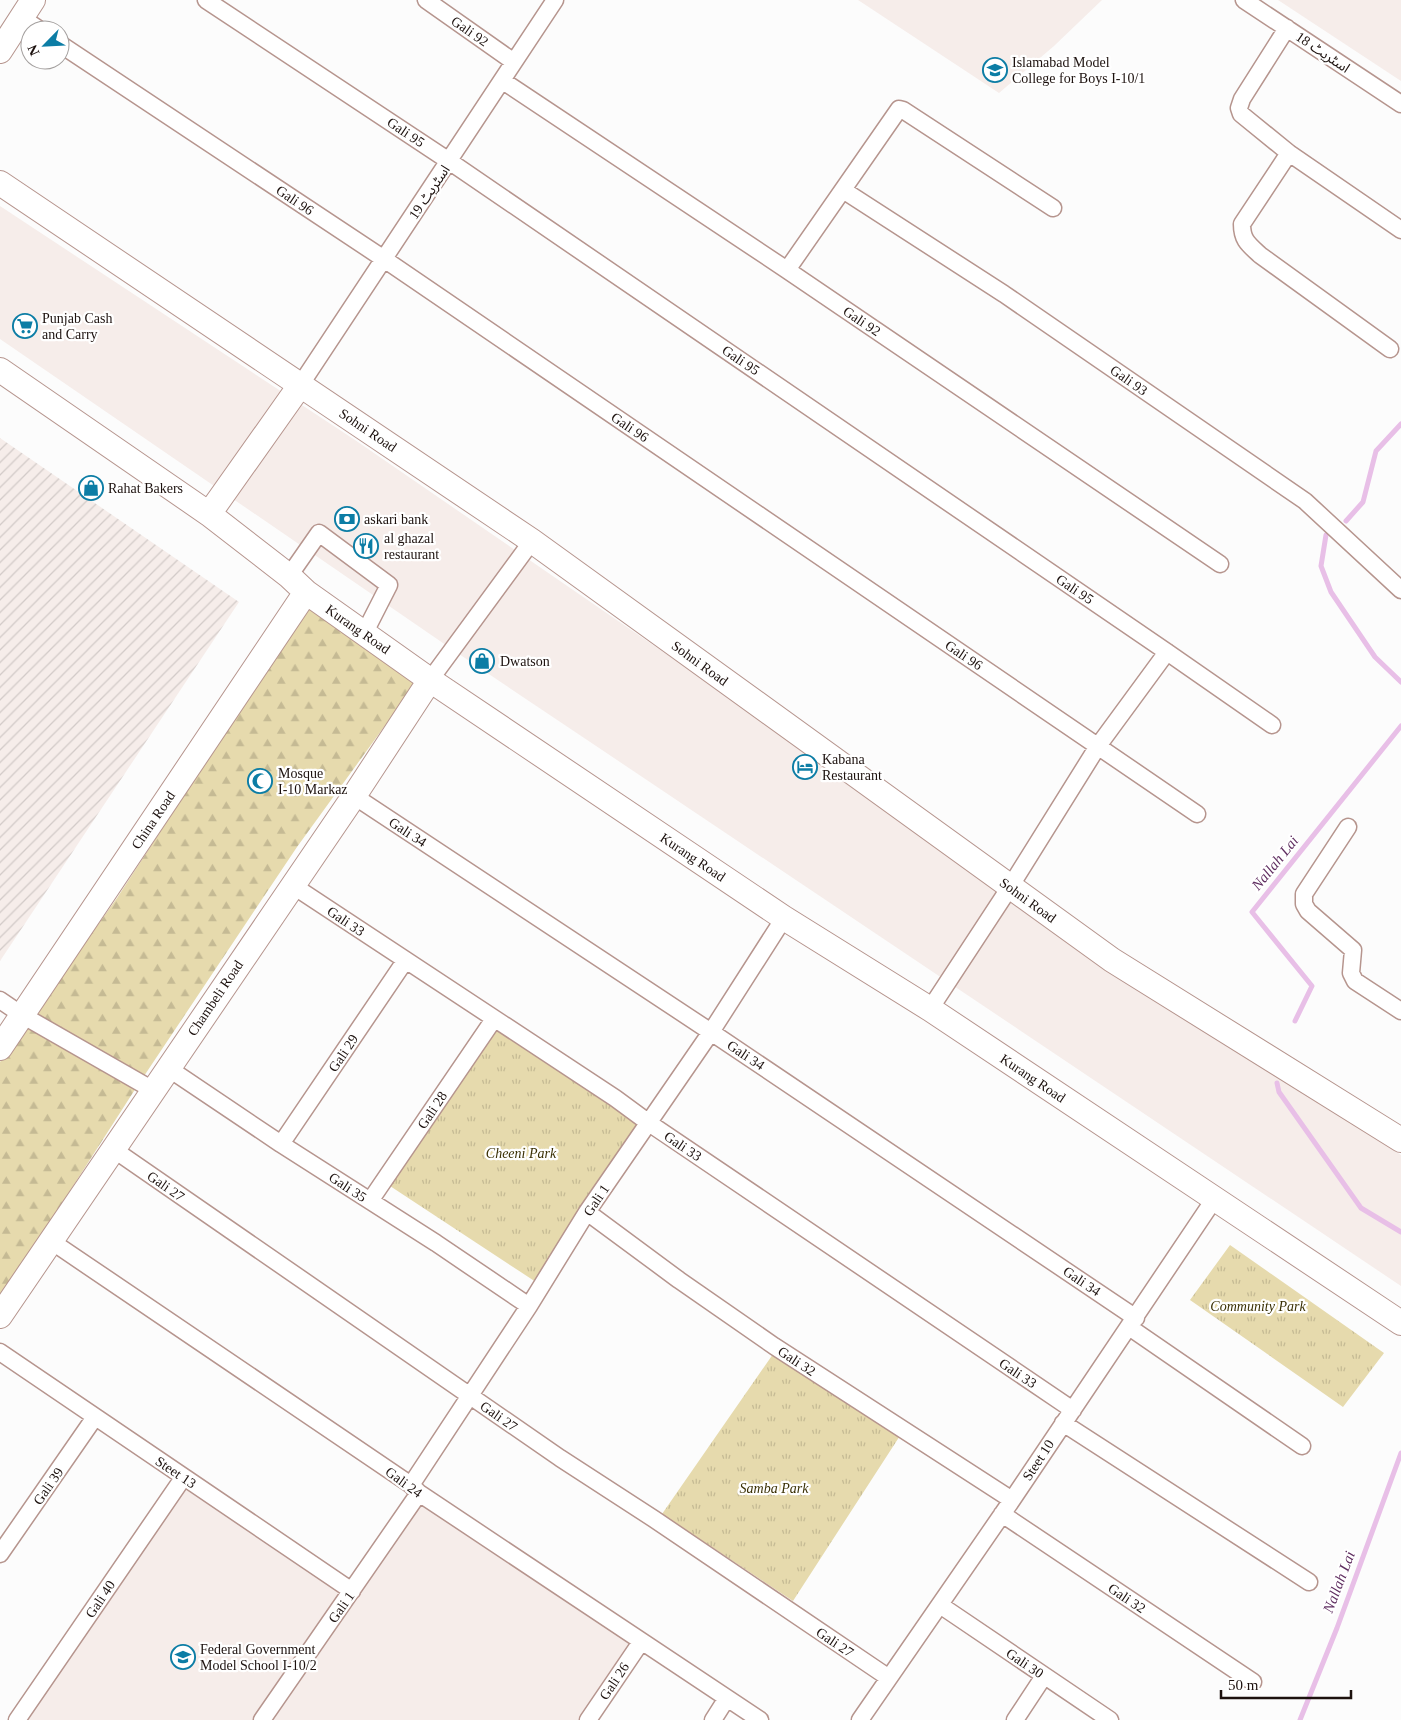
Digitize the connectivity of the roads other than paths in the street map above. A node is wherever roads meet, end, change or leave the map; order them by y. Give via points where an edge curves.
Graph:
1 (206, 0) edge
2 (426, 0) edge
3 (555, 0) edge
4 (1244, 0) edge
5 (32, 16) edge
6 (1287, 28) junction
7 (0, 51) edge
8 (70, 51) edge
9 (514, 62) junction
10 (503, 81) junction
11 (1401, 104) edge
12 (1290, 152) junction
13 (450, 161) junction
14 (0, 183) edge
15 (843, 190) junction
16 (1053, 208) dead end
17 (1401, 230) edge
18 (384, 259) junction
19 (787, 270) junction
20 (1390, 349) dead end
21 (0, 370) edge
22 (301, 384) junction
23 (209, 514) junction
24 (532, 541) junction
25 (1220, 564) dead end
26 (297, 584) junction
27 (1401, 590) edge
28 (364, 634) junction
29 (1168, 652) junction
30 (430, 680) junction
31 (1272, 725) dead end
32 (1098, 746) junction
33 (354, 796) junction
34 (1197, 814) dead end
35 (1348, 827) dead end
36 (292, 885) junction
37 (1010, 886) junction
38 (784, 918) junction
39 (405, 961) junction
40 (0, 1000) edge
41 (930, 1009) junction
42 (1401, 1011) edge
43 (22, 1016) junction
44 (494, 1019) junction
45 (711, 1032) junction
46 (0, 1048) edge
47 (168, 1068) junction
48 (153, 1090) junction
49 (649, 1123) junction
50 (1401, 1140) edge
51 (281, 1144) junction
52 (113, 1150) junction
53 (1215, 1198) junction
54 (370, 1202) junction
55 (587, 1212) junction
56 (50, 1241) junction
57 (530, 1306) junction
58 (0, 1316) edge
59 (1132, 1322) junction
60 (1401, 1323) edge
61 (0, 1352) edge
62 (471, 1397) junction
63 (1068, 1416) junction
64 (95, 1417) junction
65 (1302, 1446) dead end
66 (183, 1478) junction
67 (415, 1489) junction
68 (1012, 1500) junction
69 (1002, 1514) junction
70 (0, 1554) edge
71 (1309, 1582) dead end
72 (352, 1591) junction
73 (940, 1605) junction
74 (641, 1642) junction
75 (1044, 1676) junction
76 (889, 1678) junction
77 (1253, 1682) dead end
78 (727, 1698) junction
79 (17, 1720) edge
80 (262, 1720) edge
81 (588, 1720) edge
82 (712, 1720) edge
83 (760, 1720) edge
84 (860, 1720) edge
85 (1015, 1720) edge
86 (1110, 1720) edge

1 - 13 street, Gali 95
2 - 9 street, Gali 92
3 - 9 street, اسٹریٹ 19
4 - 6 street, اسٹریٹ 18
5 - 7 street
6 - 11 street, اسٹریٹ 18
6 - 12 street via 1239,108 1247,120
8 - 18 street, Gali 96
9 - 10 street, اسٹریٹ 19
10 - 13 street, اسٹریٹ 19
10 - 19 street, Gali 92
12 - 17 street
12 - 20 street via 1242,224 1247,244
13 - 18 street, اسٹریٹ 19
13 - 29 street, Gali 95
14 - 22 street, Sohni Road
15 - 16 street via 899,109
15 - 19 street
15 - 27 street, Gali 93 via 1004,294 1305,501
18 - 22 street, اسٹریٹ 19
18 - 32 street, Gali 96
19 - 25 street, Gali 92
21 - 23 street, Kurang Road
22 - 23 street
22 - 24 street, Sohni Road
23 - 26 street, Kurang Road
24 - 30 street
24 - 37 street, Sohni Road
26 - 28 street, Kurang Road
26 - 28 street via 319,533 390,586
26 - 43 street, China Road
28 - 30 street, Kurang Road
29 - 31 street, Gali 95
29 - 32 street
30 - 33 street, Chambeli Road
30 - 38 street, Kurang Road
32 - 34 street, Gali 96
32 - 37 street
33 - 36 street, Chambeli Road
33 - 45 street, Gali 34
35 - 42 street via 1304,894 1304,904 1353,950 1351,974 1355,981
36 - 39 street, Gali 33
36 - 47 street, Chambeli Road
37 - 41 street
37 - 50 street, Sohni Road via 1112,960
38 - 41 street, Kurang Road
38 - 45 street, Gali 1
39 - 44 street, Gali 33
39 - 51 street, Gali 29
40 - 43 street
41 - 53 street, Kurang Road
43 - 46 street, China Road
43 - 48 street
44 - 49 street, Gali 33
44 - 54 street, Gali 28
45 - 49 street, Gali 1
45 - 59 street, Gali 34
47 - 48 street, Chambeli Road
47 - 51 street, Gali 35
48 - 52 street, Chambeli Road
49 - 55 street, Gali 1
49 - 63 street, Gali 33
51 - 54 street, Gali 35
52 - 56 street, Chambeli Road
52 - 62 street, Gali 27
53 - 59 street, Steet 10
53 - 60 street, Kurang Road
54 - 57 street, Gali 35
55 - 57 street, Gali 1
55 - 68 street, Gali 32 via 774,1346
56 - 58 street, Chambeli Road
56 - 67 street, Gali 24
57 - 62 street, Gali 1
59 - 63 street, Steet 10
59 - 65 street, Gali 34
61 - 64 street, Steet 13
62 - 67 street, Gali 1
62 - 76 street, Gali 27
63 - 68 street, Steet 10
63 - 71 street, Gali 33
64 - 66 street, Steet 13
64 - 70 street, Gali 39
66 - 72 street, Steet 13
66 - 79 street, Gali 40
67 - 72 street, Gali 1
67 - 74 street, Gali 24
68 - 69 street, Steet 10
69 - 73 street, Steet 10
69 - 77 street, Gali 32
72 - 80 street, Gali 1
73 - 75 street, Gali 30
73 - 76 street, Steet 10
74 - 78 street, Gali 24
74 - 81 street, Gali 26
75 - 85 street
75 - 86 street, Gali 30
76 - 84 street, Steet 10
78 - 82 street
78 - 83 street, Gali 24

